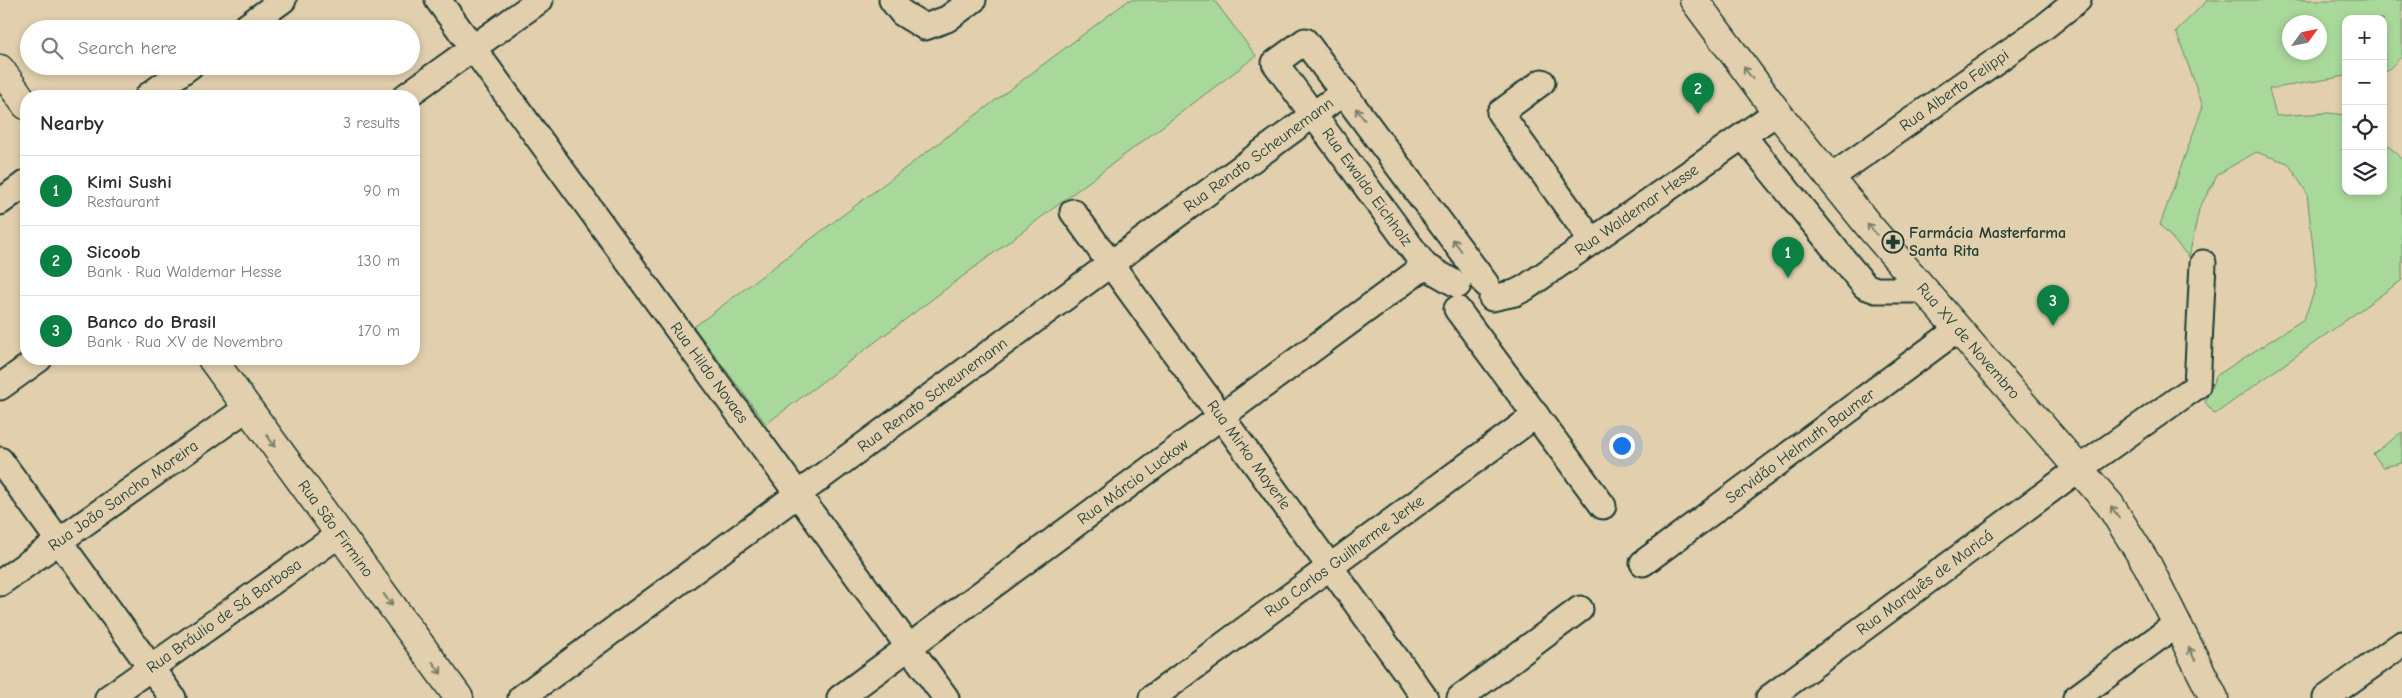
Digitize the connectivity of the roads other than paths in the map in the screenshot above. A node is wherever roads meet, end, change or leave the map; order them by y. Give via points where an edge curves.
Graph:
1 (283, 0) edge
2 (438, 0) edge
3 (540, 0) edge
4 (892, 0) edge
5 (973, 0) edge
6 (1694, 0) edge
7 (2078, 0) edge
8 (255, 20) edge
9 (473, 48) junction
10 (0, 69) edge
11 (177, 75) edge
12 (1542, 82) dead end
13 (156, 90) edge
14 (414, 90) edge
15 (1344, 92) junction
16 (20, 97) edge
17 (1777, 112) junction
18 (1314, 114) junction
19 (1743, 136) junction
20 (1830, 178) junction
21 (20, 188) edge
22 (0, 202) edge
23 (1073, 212) dead end
24 (1592, 241) junction
25 (2202, 263) dead end
26 (1110, 264) junction
27 (1425, 266) junction
28 (1458, 284) junction
29 (1924, 290) junction
30 (1489, 291) junction
31 (1457, 309) junction
32 (1958, 330) junction
33 (31, 365) edge
34 (216, 365) edge
35 (0, 387) edge
36 (248, 408) junction
37 (1536, 415) junction
38 (1221, 416) junction
39 (0, 460) edge
40 (2080, 468) junction
41 (797, 494) junction
42 (1603, 506) dead end
43 (340, 534) junction
44 (59, 541) junction
45 (1643, 563) dead end
46 (1330, 567) junction
47 (0, 583) edge
48 (1580, 609) dead end
49 (2178, 623) junction
50 (2402, 644) edge
51 (908, 647) junction
52 (151, 668) junction
53 (108, 698) edge
54 (173, 698) edge
55 (459, 698) edge
56 (521, 698) edge
57 (840, 698) edge
58 (946, 698) edge
59 (1152, 698) edge
60 (1425, 698) edge
61 (1460, 698) edge
62 (1769, 698) edge
63 (2076, 698) edge
64 (2214, 698) edge
65 (2326, 698) edge

1 - 8 street
2 - 9 street, Rua Hildo Novaes
3 - 9 street
4 - 5 street via 902,13 925,27 947,19
17 -> 6 main road, Rua XV de Novembro
7 - 20 street, Rua Alberto Felippi
9 - 14 street
9 - 41 street, Rua Hildo Novaes
10 - 16 main road
11 - 13 street
12 - 24 street via 1500,113
15 - 18 street, Rua Renato Scheunemann
15 - 18 street, Rua Ewaldo Eichholz via 1305,40 1275,63
30 -> 15 street, Rua Ewaldo Eichholz
17 - 19 street, Rua Waldemar Hesse
17 - 20 main road, Rua XV de Novembro
18 - 26 street, Rua Renato Scheunemann
18 - 27 street, Rua Ewaldo Eichholz
19 - 24 street, Rua Waldemar Hesse
19 - 29 street via 1864,286 1876,290
29 -> 20 main road, Rua XV de Novembro
21 - 22 street
23 - 26 street, Rua Mirko Mayerle
24 - 30 street, Rua Waldemar Hesse via 1515,293
25 - 40 street, Rua Marquês de Maricá via 2197,386
26 - 38 street, Rua Mirko Mayerle
26 - 41 street, Rua Renato Scheunemann
27 - 28 street, Rua Ewaldo Eichholz
27 - 38 street, Rua Márcio Luckow
28 - 30 street via 1469,278 1481,280
28 - 31 street via 1453,296
29 - 32 main road, Rua XV de Novembro
30 - 31 street via 1488,309 1478,316 1467,316
31 - 37 street
32 - 40 main road, Rua XV de Novembro
32 - 45 street, Servidão Helmuth Baumer
33 - 35 street
34 - 36 main road, Rua São Firmino
36 -> 43 main road, Rua São Firmino
36 - 44 street, Rua João Sancho Moreira
37 - 42 street
37 - 46 street, Rua Carlos Guilherme Jerke
38 - 46 street, Rua Mirko Mayerle
38 - 51 street, Rua Márcio Luckow
39 - 44 street
49 -> 40 main road, Rua XV de Novembro via 2123,523
40 - 62 street, Rua Marquês de Maricá
41 - 51 street, Rua Hildo Novaes
41 - 56 street, Rua Renato Scheunemann
43 - 52 street, Rua Bráulio de Sá Barbosa
43 -> 55 main road, Rua São Firmino
44 - 47 street, Rua João Sancho Moreira
44 - 52 street
46 - 59 street, Rua Carlos Guilherme Jerke
46 - 60 street, Rua Mirko Mayerle
48 - 61 street
49 - 63 street
64 -> 49 main road, Rua XV de Novembro
50 - 65 street
51 - 57 street, Rua Márcio Luckow
51 - 58 street, Rua Hildo Novaes
52 - 53 street, Rua Bráulio de Sá Barbosa
52 - 54 street

